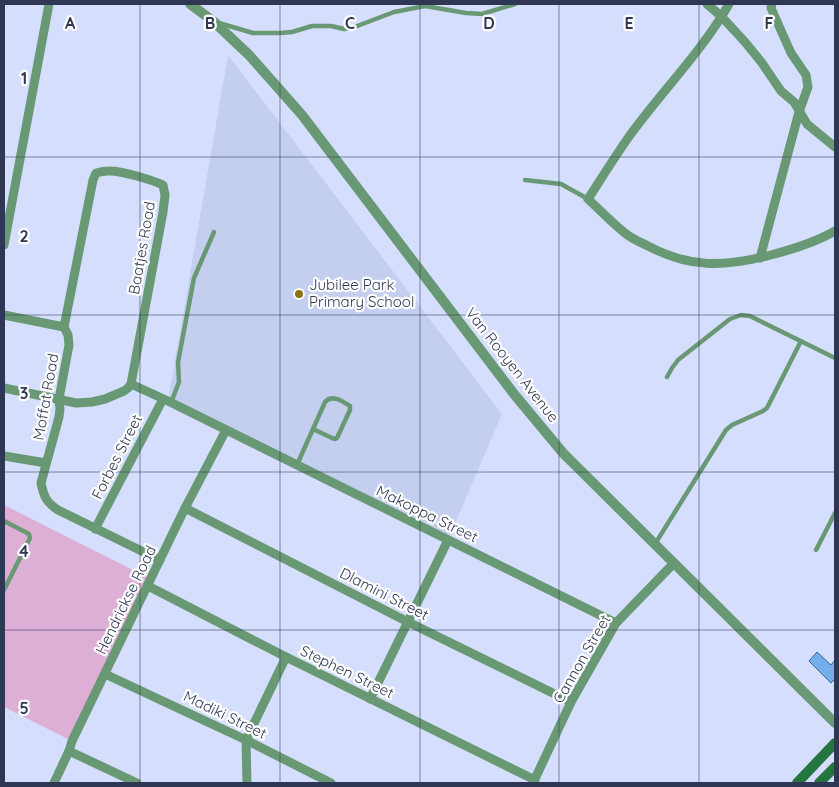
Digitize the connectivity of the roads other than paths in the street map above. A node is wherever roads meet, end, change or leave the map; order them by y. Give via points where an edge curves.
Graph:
1 (49, 4) edge
2 (190, 4) edge
3 (515, 4) edge
4 (707, 4) edge
5 (728, 4) edge
6 (772, 4) edge
7 (202, 7) edge
8 (721, 16) junction
9 (212, 22) junction
10 (799, 112) junction
11 (835, 147) edge
12 (96, 173) joint
13 (525, 180) dead end
14 (588, 199) junction
15 (835, 231) edge
16 (214, 232) dead end
17 (4, 245) edge
18 (760, 258) junction
19 (4, 316) edge
20 (64, 327) junction
21 (801, 341) junction
22 (835, 358) edge
23 (667, 377) dead end
24 (131, 384) junction
25 (4, 388) edge
26 (59, 399) junction
27 (167, 401) junction
28 (313, 429) junction
29 (226, 430) junction
30 (4, 456) edge
31 (46, 463) junction
32 (297, 465) junction
33 (186, 508) junction
34 (835, 512) edge
35 (4, 521) edge
36 (95, 528) junction
37 (448, 540) junction
38 (655, 544) junction
39 (816, 550) dead end
40 (160, 560) junction
41 (674, 563) junction
42 (148, 586) junction
43 (4, 590) edge
44 (408, 622) junction
45 (616, 624) junction
46 (286, 657) junction
47 (105, 674) junction
48 (370, 699) junction
49 (571, 702) junction
50 (835, 723) edge
51 (246, 740) junction
52 (835, 743) edge
53 (69, 751) junction
54 (835, 767) edge
55 (534, 782) edge
56 (54, 783) edge
57 (137, 783) edge
58 (247, 783) edge
59 (331, 783) edge
60 (797, 783) edge
61 (819, 783) edge

1 - 17 street
2 - 7 street, Van Rooyen Avenue
3 - 9 lane via 482,14 425,6 394,12 352,28 312,26 280,33 253,33
4 - 8 street
5 - 8 street
6 - 10 street via 783,37 806,75 808,87
7 - 9 street, Van Rooyen Avenue
8 - 10 street
8 - 14 street via 628,138
9 - 38 street, Van Rooyen Avenue via 249,55 302,115 544,430
10 - 11 street via 806,124
10 - 18 street
12 - 20 street, Moffat Road
12 - 24 street, Baatjes Road via 116,171 156,182 163,185 165,194
13 - 14 lane via 561,184
14 - 18 street via 631,237 677,259 712,264
15 - 18 street via 787,251
16 - 27 lane via 194,278 178,362 179,382
19 - 20 street
20 - 26 street, Moffat Road via 69,346
21 - 22 lane
21 - 23 lane via 750,316 736,316 678,360
21 - 38 lane via 767,408 726,430
24 - 26 street via 124,392 92,402
24 - 27 street, Makoppa Street
25 - 26 street
26 - 31 street, Moffat Road via 59,417
27 - 29 street, Makoppa Street
27 - 36 street, Forbes Street
28 - 28 lane via 329,398 350,406 335,440
28 - 32 lane
29 - 32 street, Makoppa Street
29 - 33 street, Hendrickse Road
30 - 31 street
31 - 36 street, Moffat Road via 41,483 46,500 66,515
32 - 37 street, Makoppa Street
33 - 40 street, Hendrickse Road
33 - 44 street, Dlamini Street
34 - 39 lane
35 - 43 lane via 29,534 30,539
36 - 40 street, Moffat Road
37 - 44 street
37 - 45 street, Makoppa Street
38 - 41 street, Van Rooyen Avenue
40 - 42 street, Hendrickse Road
41 - 45 street, Cannon Street
41 - 50 street, Van Rooyen Avenue
42 - 46 street, Stephen Street
42 - 47 street, Hendrickse Road
44 - 48 street
44 - 49 street, Dlamini Street
45 - 49 street, Cannon Street
46 - 48 street, Stephen Street
46 - 51 street
47 - 51 street, Madiki Street
47 - 53 street, Hendrickse Road
48 - 55 street, Stephen Street
49 - 55 street, Cannon Street
51 - 58 street
51 - 59 street, Madiki Street
52 - 60 main road
53 - 56 street, Hendrickse Road
53 - 57 street
54 - 61 main road

